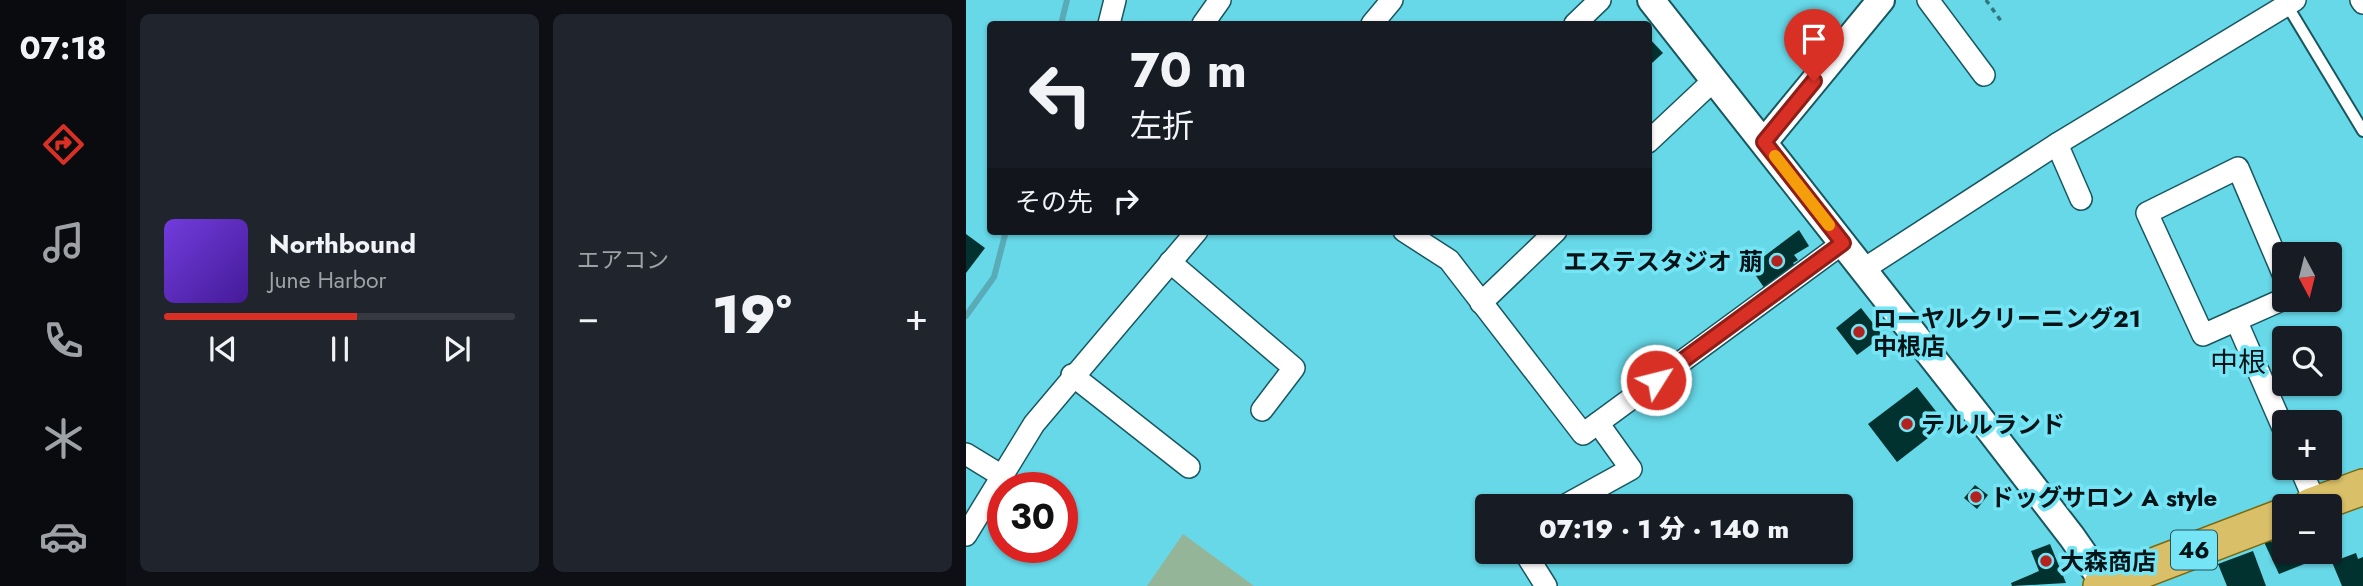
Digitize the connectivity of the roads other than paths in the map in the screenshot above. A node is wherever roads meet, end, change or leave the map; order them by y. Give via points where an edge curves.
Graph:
1 (1115, 0) edge
2 (1220, 0) edge
3 (1392, 0) edge
4 (1600, 0) edge
5 (1651, 0) edge
6 (1881, 0) edge
7 (1928, 0) edge
8 (2291, 3) edge
9 (1110, 21) edge
10 (1205, 21) edge
11 (1374, 21) edge
12 (1578, 21) edge
13 (1983, 75) dead end
14 (1714, 80) junction
15 (2363, 131) edge
16 (1652, 138) edge
17 (1764, 142) junction
18 (2057, 144) junction
19 (2081, 199) dead end
20 (1194, 235) edge
21 (1410, 235) edge
22 (1552, 235) edge
23 (1843, 243) junction
24 (2272, 248) edge
25 (1170, 262) junction
26 (1864, 269) junction
27 (1482, 303) junction
28 (2272, 304) edge
29 (2236, 320) junction
30 (1072, 375) junction
31 (1262, 410) dead end
32 (2275, 410) edge
33 (1598, 424) junction
34 (966, 454) edge
35 (1189, 467) dead end
36 (995, 472) edge
37 (1004, 472) edge
38 (2363, 486) edge
39 (1586, 494) edge
40 (2342, 494) edge
41 (987, 500) edge
42 (2272, 521) edge
43 (966, 534) edge
44 (1532, 564) edge
45 (1546, 586) edge
46 (2104, 586) edge

1 - 9 street
2 - 10 street
3 - 11 street
4 - 12 street
5 - 14 street
6 - 17 street
7 - 13 street
8 - 15 lane
8 - 18 street
14 - 16 street
14 - 17 street
17 - 23 street
18 - 19 street
18 - 26 street
20 - 25 street
21 - 27 street via 1449,260
22 - 27 street
23 - 26 street
23 - 33 street
24 - 29 street via 2238,168 2147,213 2203,335
25 - 30 street
25 - 31 street via 1294,368
26 - 46 street via 2072,537
27 - 33 street via 1583,434
28 - 29 street
29 - 32 street
30 - 35 street
30 - 37 street
33 - 39 street via 1631,469
34 - 36 street
38 - 40 main road
41 - 43 street
42 - 46 main road, 46
44 - 45 street

